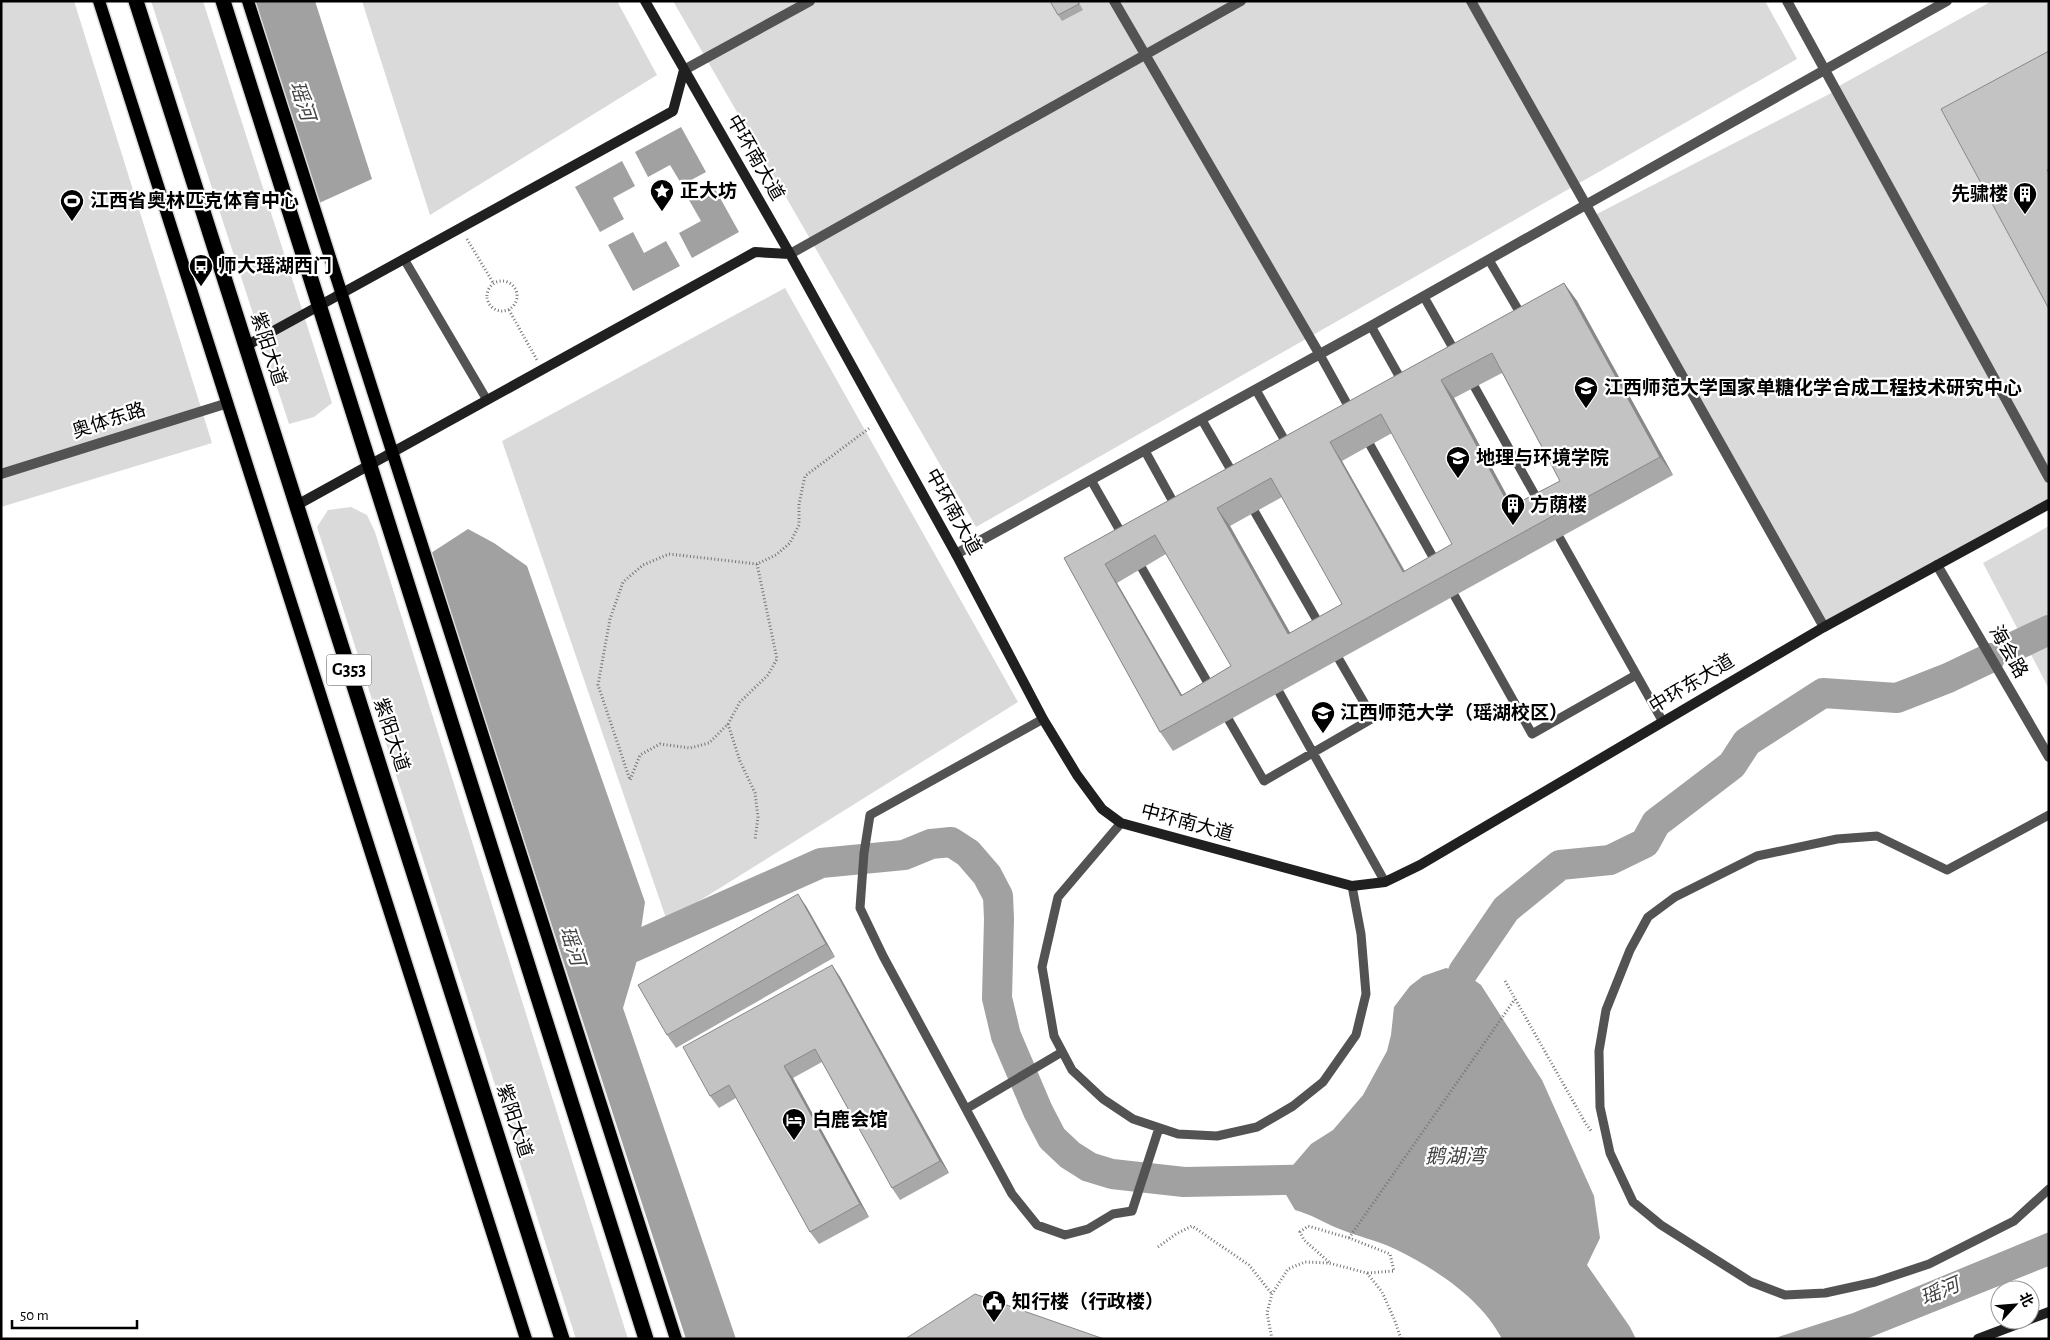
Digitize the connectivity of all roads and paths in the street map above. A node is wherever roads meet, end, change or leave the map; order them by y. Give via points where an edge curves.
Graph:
1 (99, 1) edge
2 (136, 1) edge
3 (223, 1) edge
4 (248, 1) edge
5 (645, 1) edge
6 (810, 1) edge
7 (1114, 1) edge
8 (1241, 1) edge
9 (1471, 1) edge
10 (1787, 1) edge
11 (1947, 1) edge
12 (1145, 55) junction
13 (684, 70) junction
14 (1824, 71) junction
15 (1587, 206) junction
16 (461, 228) junction
17 (790, 254) junction
18 (404, 259) junction
19 (1489, 260) junction
20 (494, 284) junction
21 (341, 294) junction
22 (1424, 297) junction
23 (319, 306) junction
24 (509, 310) junction
25 (1371, 326) junction
26 (1528, 327) edge
27 (246, 346) junction
28 (1320, 355) junction
29 (542, 369) junction
30 (1256, 390) junction
31 (1408, 393) edge
32 (488, 400) junction
33 (228, 403) junction
34 (1354, 415) edge
35 (881, 419) junction
36 (1202, 420) junction
37 (1358, 424) edge
38 (1145, 451) junction
39 (392, 452) junction
40 (1293, 456) edge
41 (370, 465) junction
42 (1, 474) edge
43 (2049, 478) edge
44 (1091, 480) junction
45 (1241, 488) edge
46 (1246, 496) edge
47 (2049, 504) edge
48 (297, 505) junction
49 (1179, 511) edge
50 (1545, 512) edge
51 (1550, 520) edge
52 (1126, 540) edge
53 (1131, 549) edge
54 (956, 554) junction
55 (757, 564) junction
56 (1937, 565) junction
57 (1440, 570) edge
58 (1445, 579) edge
59 (1824, 627) junction
60 (1270, 675) edge
61 (1636, 675) junction
62 (1214, 695) edge
63 (1219, 704) edge
64 (1043, 719) junction
65 (1663, 722) junction
66 (728, 724) junction
67 (1313, 753) junction
68 (2049, 756) edge
69 (2049, 815) edge
70 (1121, 824) junction
71 (754, 840) dead end
72 (1385, 882) junction
73 (1352, 886) junction
74 (1505, 981) dead end
75 (1515, 999) junction
76 (1062, 1052) junction
77 (966, 1109) junction
78 (1159, 1128) junction
79 (1610, 1153) junction
80 (2049, 1189) edge
81 (1349, 1238) junction
82 (1158, 1247) dead end
83 (1329, 1262) junction
84 (1367, 1273) junction
85 (1272, 1294) junction
86 (2002, 1330) edge
87 (526, 1339) edge
88 (562, 1339) edge
89 (646, 1339) edge
90 (676, 1339) edge
91 (1272, 1339) edge
92 (1401, 1339) edge
93 (1978, 1339) edge

1 - 33 main road
2 - 27 highway, 紫阳大道 / G353
3 - 23 highway
4 - 21 main road
5 - 13 street, 中环南大道
6 - 13 street
7 - 12 street
8 - 12 street
9 - 15 street
10 - 14 street
11 - 14 street
12 - 17 street
12 - 28 street
13 - 16 street via 673,111
13 - 17 street, 中环南大道
14 - 15 street
14 - 43 street
15 - 19 street
15 - 59 street
16 - 18 street
16 - 20 path
17 - 29 street via 754,252
17 - 35 street, 中环南大道
18 - 21 street
18 - 32 lane
19 - 22 street
19 - 26 lane
20 - 24 path via 487,294 489,304 496,311
20 - 24 path via 506,281 517,290 517,301
21 - 23 street
21 - 39 main road
22 - 25 street
22 - 50 lane
23 - 27 street
23 - 41 highway
24 - 29 path
25 - 28 street
25 - 31 lane
27 - 48 highway, 紫阳大道 / G353
28 - 30 street
28 - 34 lane
29 - 32 street
30 - 36 street
30 - 40 lane
32 - 39 street
33 - 42 street, 奥体东路
33 - 87 main road
35 - 54 street, 中环南大道
35 - 55 path via 805,476 799,504 799,525 790,542 776,555
36 - 38 street
36 - 45 lane
37 - 57 lane
38 - 44 street
38 - 49 lane
39 - 41 street
39 - 90 main road
41 - 48 street
41 - 89 highway
44 - 52 lane
44 - 54 street
46 - 67 lane via 1373,718
47 - 56 street, 中环东大道
48 - 88 highway, 紫阳大道 / G353
51 - 61 lane
53 - 62 lane
54 - 64 street, 中环南大道
55 - 66 path via 777,659 768,675 740,702
55 - 66 path via 669,554 643,564 624,582 610,619 598,685 630,780 640,754 660,744 690,748 709,743
56 - 59 street, 中环东大道
56 - 68 street, 海会路
58 - 61 lane via 1532,734
59 - 65 street, 中环东大道
60 - 67 lane
61 - 65 lane
63 - 67 lane via 1264,781
64 - 70 street, 中环南大道 via 1102,810
64 - 77 lane via 870,815 860,908
65 - 72 street, 中环东大道 via 1420,865
66 - 71 path via 755,793 758,817
67 - 72 lane
69 - 79 lane via 1947,870 1877,836 1837,839 1757,856 1675,897 1648,917 1630,950 1606,1010 1598,1051 1600,1107
70 - 73 street, 中环南大道
70 - 76 lane via 1058,897 1042,967 1054,1036
72 - 73 street, 中环东大道
73 - 78 lane via 1361,934 1366,994 1356,1035 1323,1082 1293,1106 1258,1126 1217,1136 1178,1134
74 - 75 path
75 - 79 path via 1586,1124
75 - 81 path
76 - 77 lane
76 - 78 lane via 1072,1070 1103,1100 1133,1119
77 - 78 lane via 1012,1194 1037,1225 1065,1235 1088,1229 1113,1214 1132,1211
79 - 80 lane via 1634,1202 1661,1225 1751,1282 1785,1295 1825,1293 1875,1282 1929,1264 2014,1221
81 - 83 path via 1308,1226 1300,1232 1304,1240
81 - 84 path via 1390,1254 1394,1271
82 - 85 path via 1192,1226 1249,1265
83 - 84 path
83 - 85 path via 1305,1262 1288,1268
84 - 92 path via 1382,1292
85 - 91 path via 1268,1313
86 - 93 street

